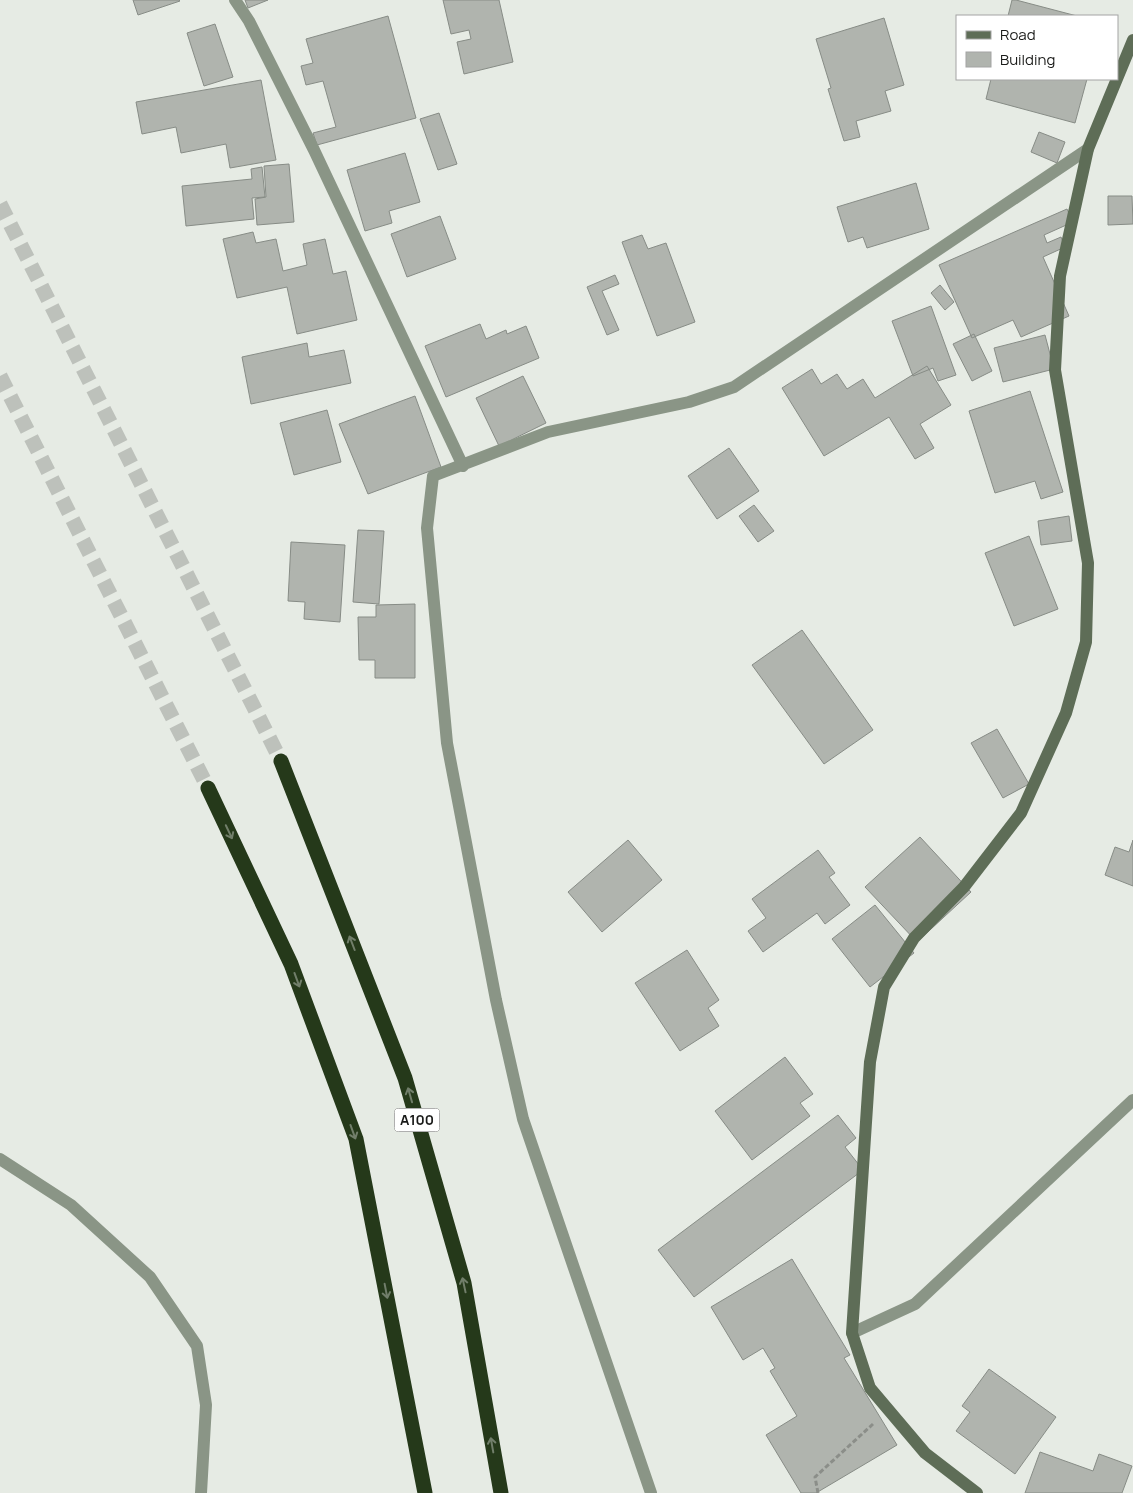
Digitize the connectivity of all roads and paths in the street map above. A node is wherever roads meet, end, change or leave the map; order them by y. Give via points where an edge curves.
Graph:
1 (236, 0) edge
2 (1133, 40) edge
3 (1118, 76) edge
4 (1116, 80) edge
5 (1088, 149) junction
6 (463, 466) junction
7 (282, 761) tunnel mouth
8 (208, 788) tunnel mouth
9 (1133, 1100) edge
10 (0, 1159) edge
11 (852, 1333) junction
12 (888, 1410) junction
13 (201, 1493) edge
14 (425, 1493) edge
15 (501, 1493) edge
16 (651, 1493) edge
17 (818, 1493) edge
18 (976, 1493) edge

1 - 6 street via 314,150
2 - 3 street
4 - 5 street
5 - 6 street via 734,387 689,402 548,432
5 - 11 street via 1060,276 1055,370 1088,563 1086,642 1066,713 1021,813 964,887 914,938 884,987 870,1062
6 - 16 street via 433,476 427,528 447,743 474,890 523,1119
15 -> 7 highway, A100 / A100 via 464,1283 404,1078
8 -> 14 highway via 291,964 356,1140
9 - 11 street via 915,1304
10 - 13 street via 72,1205 150,1278 197,1346 206,1405
11 - 12 street via 870,1388
12 - 17 path via 815,1477
12 - 18 street via 925,1454

